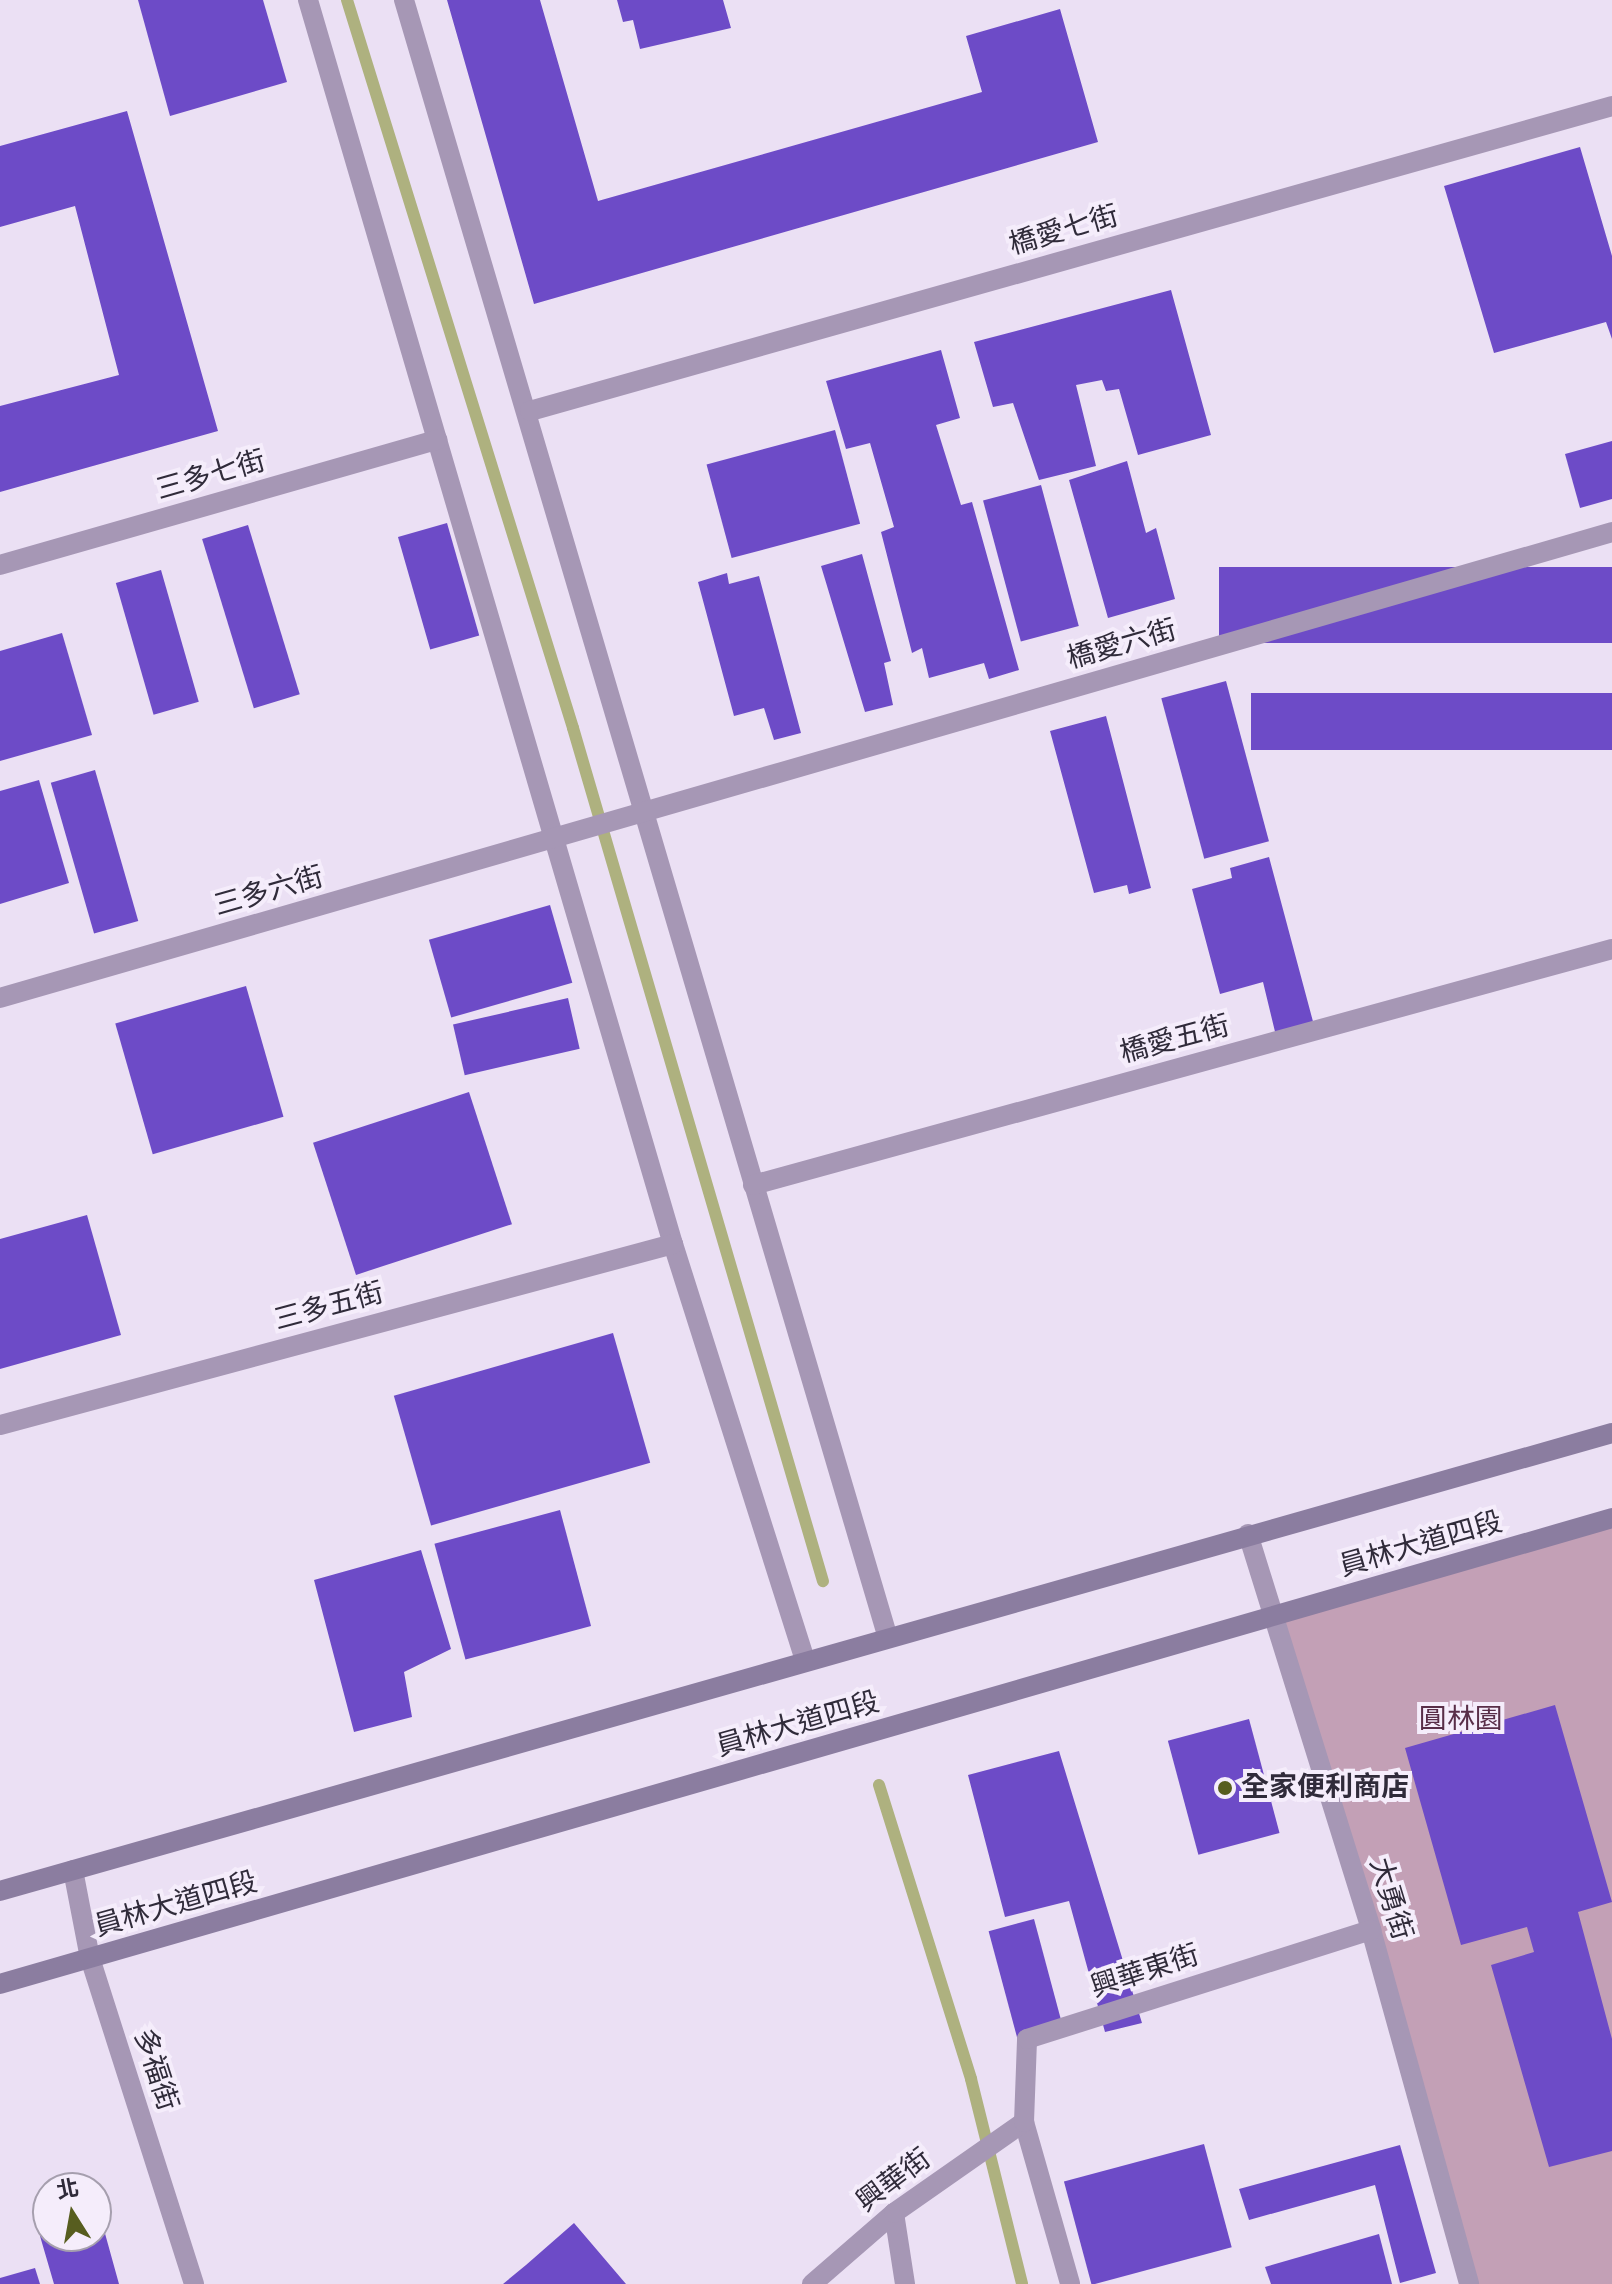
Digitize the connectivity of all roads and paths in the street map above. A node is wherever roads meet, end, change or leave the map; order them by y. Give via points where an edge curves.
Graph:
1 (308, 0) edge
2 (404, 0) edge
3 (1612, 106) edge
4 (530, 411) junction
5 (437, 440) junction
6 (1612, 532) edge
7 (0, 565) edge
8 (648, 812) junction
9 (554, 839) junction
10 (1612, 949) edge
11 (0, 998) edge
12 (753, 1185) junction
13 (673, 1244) junction
14 (0, 1425) edge
15 (1612, 1433) edge
16 (1612, 1518) edge
17 (1248, 1534) junction
18 (1269, 1618) junction
19 (887, 1635) junction
20 (805, 1659) junction
21 (73, 1870) junction
22 (0, 1891) edge
23 (1371, 1930) junction
24 (90, 1958) junction
25 (0, 1984) edge
26 (1019, 2126) junction
27 (894, 2213) junction
28 (194, 2284) edge
29 (812, 2284) edge
30 (905, 2284) edge
31 (1070, 2284) edge
32 (1469, 2284) edge

1 - 5 street
2 - 4 street
3 - 4 street, 橋愛七街
4 - 8 street
5 - 7 street, 三多七街
5 - 9 street
6 - 8 street, 橋愛六街
8 - 9 street, 橋愛六街
8 - 12 street
9 - 11 street, 三多六街
9 - 13 street
10 - 12 street, 橋愛五街
12 - 19 street
13 - 14 street, 三多五街
13 - 20 street
15 - 17 main road, 員林大道四段
16 - 18 main road, 員林大道四段
17 - 18 street, 大勇街
17 - 19 main road, 員林大道四段
18 - 23 street, 大勇街
18 - 24 main road, 員林大道四段
19 - 20 main road, 員林大道四段
20 - 21 main road, 員林大道四段
21 - 22 main road, 員林大道四段
21 - 24 street, 多福街
23 - 26 street, 興華東街 via 1027,2039
23 - 32 street, 大勇街
24 - 25 main road, 員林大道四段
24 - 28 street, 多福街
26 - 27 street, 興華街
26 - 31 street
27 - 29 street, 興華街
27 - 30 street

